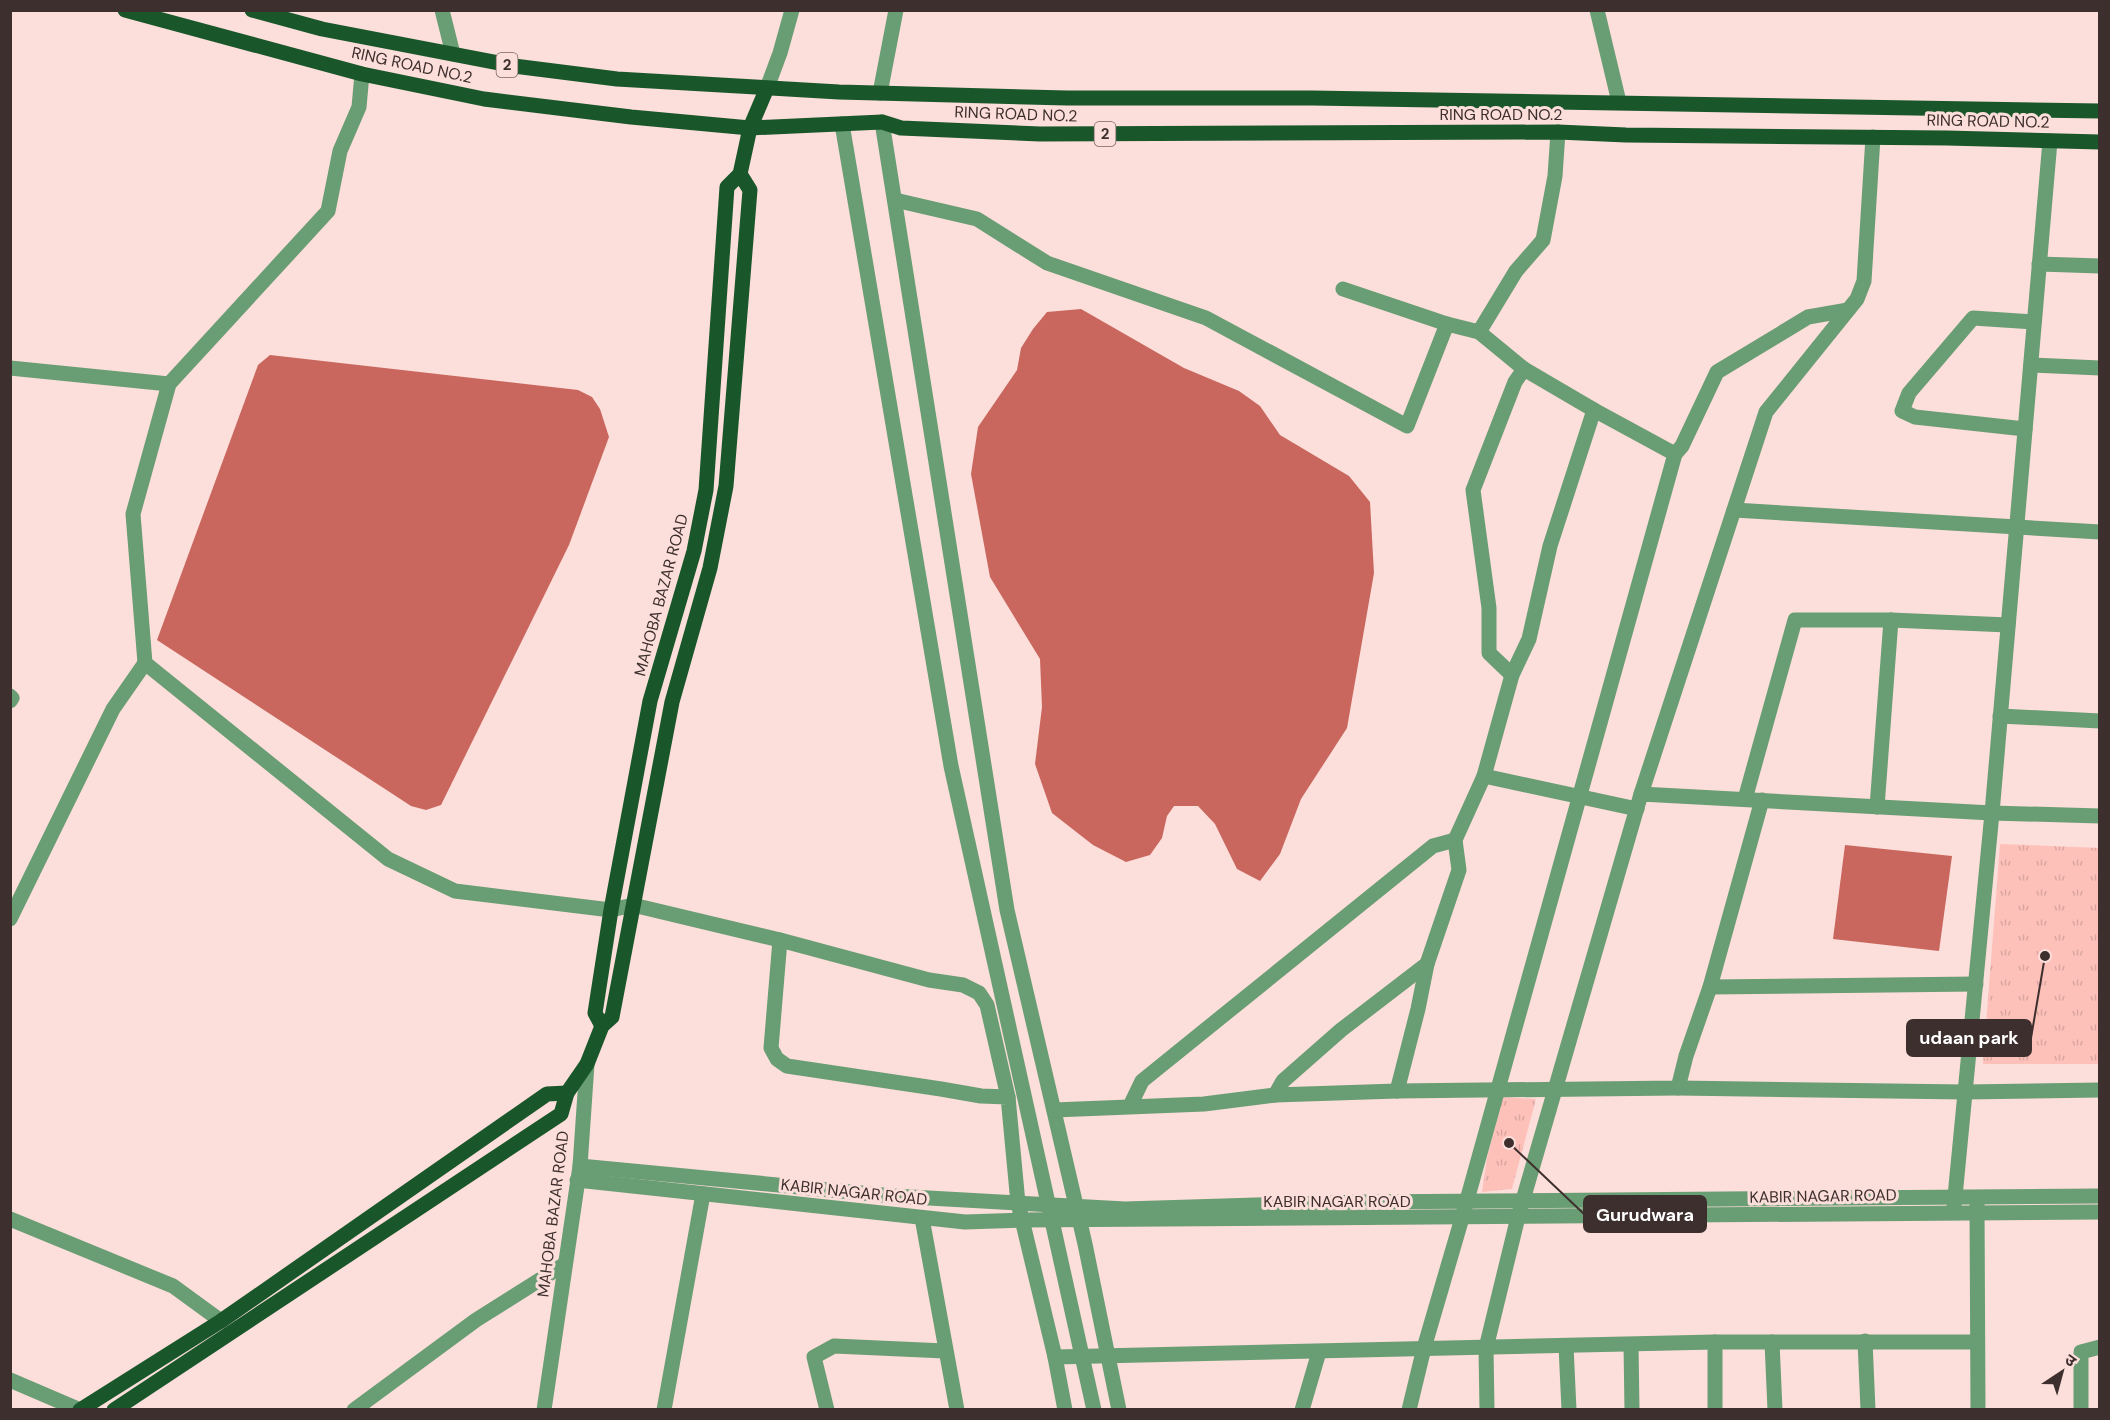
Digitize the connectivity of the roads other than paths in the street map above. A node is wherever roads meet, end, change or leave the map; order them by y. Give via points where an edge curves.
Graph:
1 (125, 10) edge
2 (252, 10) edge
3 (442, 10) edge
4 (792, 10) edge
5 (896, 10) edge
6 (1597, 10) edge
7 (453, 54) junction
8 (362, 74) junction
9 (767, 88) junction
10 (880, 93) junction
11 (1618, 102) junction
12 (2100, 111) edge
13 (882, 122) junction
14 (842, 124) junction
15 (750, 128) junction
16 (1558, 132) junction
17 (1873, 137) junction
18 (2050, 141) junction
19 (2100, 142) edge
20 (740, 174) junction
21 (895, 200) junction
22 (2039, 264) junction
23 (2100, 266) edge
24 (1343, 289) dead end
25 (1848, 310) junction
26 (2034, 322) junction
27 (1447, 324) junction
28 (1479, 332) junction
29 (2031, 364) junction
30 (10, 368) edge
31 (2100, 368) edge
32 (1524, 369) junction
33 (169, 384) junction
34 (1594, 410) junction
35 (2025, 429) junction
36 (1675, 454) junction
37 (1734, 510) junction
38 (2017, 526) junction
39 (2100, 532) edge
40 (685, 585) junction
41 (703, 590) junction
42 (1891, 620) junction
43 (2008, 625) junction
44 (145, 663) junction
45 (1512, 675) junction
46 (10, 696) edge
47 (10, 701) edge
48 (2000, 716) junction
49 (2100, 722) edge
50 (1484, 776) junction
51 (1641, 794) junction
52 (1579, 797) junction
53 (1745, 800) junction
54 (1762, 800) junction
55 (1877, 807) junction
56 (1637, 809) junction
57 (1992, 813) junction
58 (2100, 816) edge
59 (1455, 840) junction
60 (633, 905) junction
61 (611, 910) junction
62 (10, 919) edge
63 (780, 940) junction
64 (1427, 964) junction
65 (1976, 984) junction
66 (1710, 987) junction
67 (602, 1026) junction
68 (587, 1064) junction
69 (1678, 1088) junction
70 (2100, 1089) edge
71 (1496, 1090) junction
72 (1397, 1091) junction
73 (1555, 1091) junction
74 (1965, 1092) junction
75 (567, 1093) junction
76 (1275, 1095) junction
77 (1008, 1097) junction
78 (1130, 1106) junction
79 (1054, 1110) junction
80 (579, 1173) junction
81 (703, 1194) junction
82 (2100, 1196) edge
83 (1523, 1201) junction
84 (1467, 1202) junction
85 (1018, 1203) junction
86 (1048, 1205) junction
87 (1954, 1205) junction
88 (1976, 1205) junction
89 (2100, 1212) edge
90 (1078, 1214) junction
91 (1518, 1217) junction
92 (922, 1218) junction
93 (1462, 1218) junction
94 (10, 1219) edge
95 (1022, 1220) junction
96 (1052, 1221) junction
97 (565, 1264) junction
98 (221, 1321) junction
99 (1865, 1341) junction
100 (1715, 1342) junction
101 (1772, 1342) junction
102 (1977, 1342) junction
103 (1631, 1345) junction
104 (1566, 1346) junction
105 (2100, 1347) edge
106 (1424, 1348) junction
107 (1486, 1348) junction
108 (945, 1352) junction
109 (1319, 1352) junction
110 (1082, 1356) junction
111 (1108, 1356) junction
112 (1055, 1357) junction
113 (10, 1380) edge
114 (80, 1410) edge
115 (114, 1410) edge
116 (354, 1410) edge
117 (544, 1410) edge
118 (664, 1410) edge
119 (827, 1410) edge
120 (957, 1410) edge
121 (1065, 1410) edge
122 (1094, 1410) edge
123 (1119, 1410) edge
124 (1302, 1410) edge
125 (1409, 1410) edge
126 (1487, 1410) edge
127 (1569, 1410) edge
128 (1632, 1410) edge
129 (1715, 1410) edge
130 (1775, 1410) edge
131 (1868, 1410) edge
132 (1978, 1410) edge
133 (2081, 1410) edge

1 - 8 main road, RING ROAD NO.2 / 2
2 - 7 main road, RING ROAD NO.2 / 2 via 322,29
3 - 7 street
4 - 9 street
5 - 10 street
6 - 11 street
7 - 9 main road, RING ROAD NO.2 / 2 via 617,79
8 - 15 main road, RING ROAD NO.2 / 2 via 484,99
8 - 33 street via 359,107 340,151 328,211
9 - 10 main road, RING ROAD NO.2 / 2
9 - 15 main road, MAHOBA BAZAR ROAD
10 - 11 main road, RING ROAD NO.2 / 2
11 - 12 main road, RING ROAD NO.2 / 2
13 - 14 main road, RING ROAD NO.2 / 2
13 - 16 main road, RING ROAD NO.2 / 2 via 901,128 1040,134
13 - 21 street
14 - 15 main road, RING ROAD NO.2 / 2
14 - 86 street via 951,766
15 - 20 main road, MAHOBA BAZAR ROAD
16 - 17 main road, RING ROAD NO.2 / 2
16 - 28 street via 1555,176 1543,240 1516,271
17 - 18 main road, RING ROAD NO.2 / 2
17 - 25 street via 1864,281
18 - 19 main road, RING ROAD NO.2 / 2
18 - 22 street
20 - 40 main road, MAHOBA BAZAR ROAD via 727,187 706,490
20 - 41 main road, MAHOBA BAZAR ROAD via 750,190 728,467
21 - 27 street via 977,219 1047,263 1206,318 1407,426
21 - 79 street via 1007,910
22 - 23 street
22 - 26 street
24 - 27 street
25 - 36 street via 1808,317 1717,372 1683,446
25 - 37 street via 1766,412
26 - 29 street
26 - 35 street via 1972,318 1909,393 1902,411 1915,417
27 - 28 street
28 - 32 street
29 - 31 street
29 - 35 street
30 - 33 street
32 - 34 street
32 - 45 street via 1515,382 1473,490 1489,608 1489,653
33 - 44 street via 132,514
34 - 36 street
34 - 45 street via 1550,546 1529,639
35 - 38 street
36 - 52 street
37 - 38 street
37 - 51 street
38 - 39 street
38 - 43 street
40 - 41 main road
40 - 61 main road, MAHOBA BAZAR ROAD via 650,701
41 - 60 main road, MAHOBA BAZAR ROAD via 672,702
42 - 43 street
42 - 53 street via 1795,620
42 - 55 street
43 - 48 street
44 - 61 street via 388,859 455,891
44 - 62 street via 113,709
45 - 50 street
46 - 47 street
48 - 49 street
48 - 57 street
50 - 52 street
50 - 59 street
51 - 53 street
51 - 56 street
52 - 56 street
52 - 71 street
53 - 54 street
54 - 55 street
54 - 66 street
55 - 57 street
56 - 73 street
57 - 58 street
57 - 65 street
59 - 64 street via 1459,870
59 - 78 street via 1433,846 1142,1081
60 - 61 street
60 - 63 street
60 - 67 main road, MAHOBA BAZAR ROAD via 612,1017
61 - 67 main road, MAHOBA BAZAR ROAD via 595,1012
63 - 77 street via 929,980 963,985 979,993 987,1005
63 - 77 street via 771,1048 787,1066
64 - 72 street
64 - 76 street via 1341,1030 1283,1081
65 - 66 street
65 - 74 street
66 - 69 street
67 - 68 main road, MAHOBA BAZAR ROAD
68 - 75 main road
68 - 80 street, MAHOBA BAZAR ROAD
69 - 73 street
69 - 74 street
70 - 74 street
71 - 72 street
71 - 73 street
71 - 84 street
72 - 76 street
73 - 83 street
74 - 87 street
75 - 98 main road via 547,1094
75 - 115 main road via 561,1114
76 - 78 street via 1204,1104
77 - 85 street
78 - 79 street
79 - 90 street
80 - 81 street, KABIR NAGAR ROAD
80 - 85 street
80 - 97 street, MAHOBA BAZAR ROAD
81 - 92 street, KABIR NAGAR ROAD
81 - 118 street
82 - 88 street
83 - 84 street
83 - 87 street
83 - 91 street
84 - 90 street via 1125,1209
84 - 93 street
85 - 86 street
85 - 95 street
86 - 90 street
86 - 96 street
87 - 88 street, KABIR NAGAR ROAD
87 - 91 street, KABIR NAGAR ROAD
88 - 89 street, KABIR NAGAR ROAD
88 - 102 street
90 - 93 street, KABIR NAGAR ROAD
90 - 96 street, KABIR NAGAR ROAD
90 - 111 street
91 - 93 street, KABIR NAGAR ROAD
91 - 107 street
92 - 95 street, KABIR NAGAR ROAD via 965,1222
92 - 108 street
93 - 106 street
94 - 98 street via 173,1286
95 - 96 street, KABIR NAGAR ROAD
95 - 112 street
96 - 110 street
97 - 116 street via 476,1320
97 - 117 street, MAHOBA BAZAR ROAD
98 - 114 main road
99 - 101 street
99 - 102 street
99 - 131 street
100 - 101 street
100 - 103 street
100 - 129 street
101 - 130 street
102 - 132 street
103 - 104 street
103 - 128 street
104 - 107 street
104 - 127 street
105 - 133 street via 2081,1352
106 - 107 street
106 - 109 street
106 - 125 street
107 - 126 street
108 - 119 street via 834,1346 814,1357
108 - 120 street
109 - 111 street
109 - 124 street
110 - 111 street
110 - 112 street
110 - 122 street
111 - 123 street
112 - 121 street
113 - 114 street

